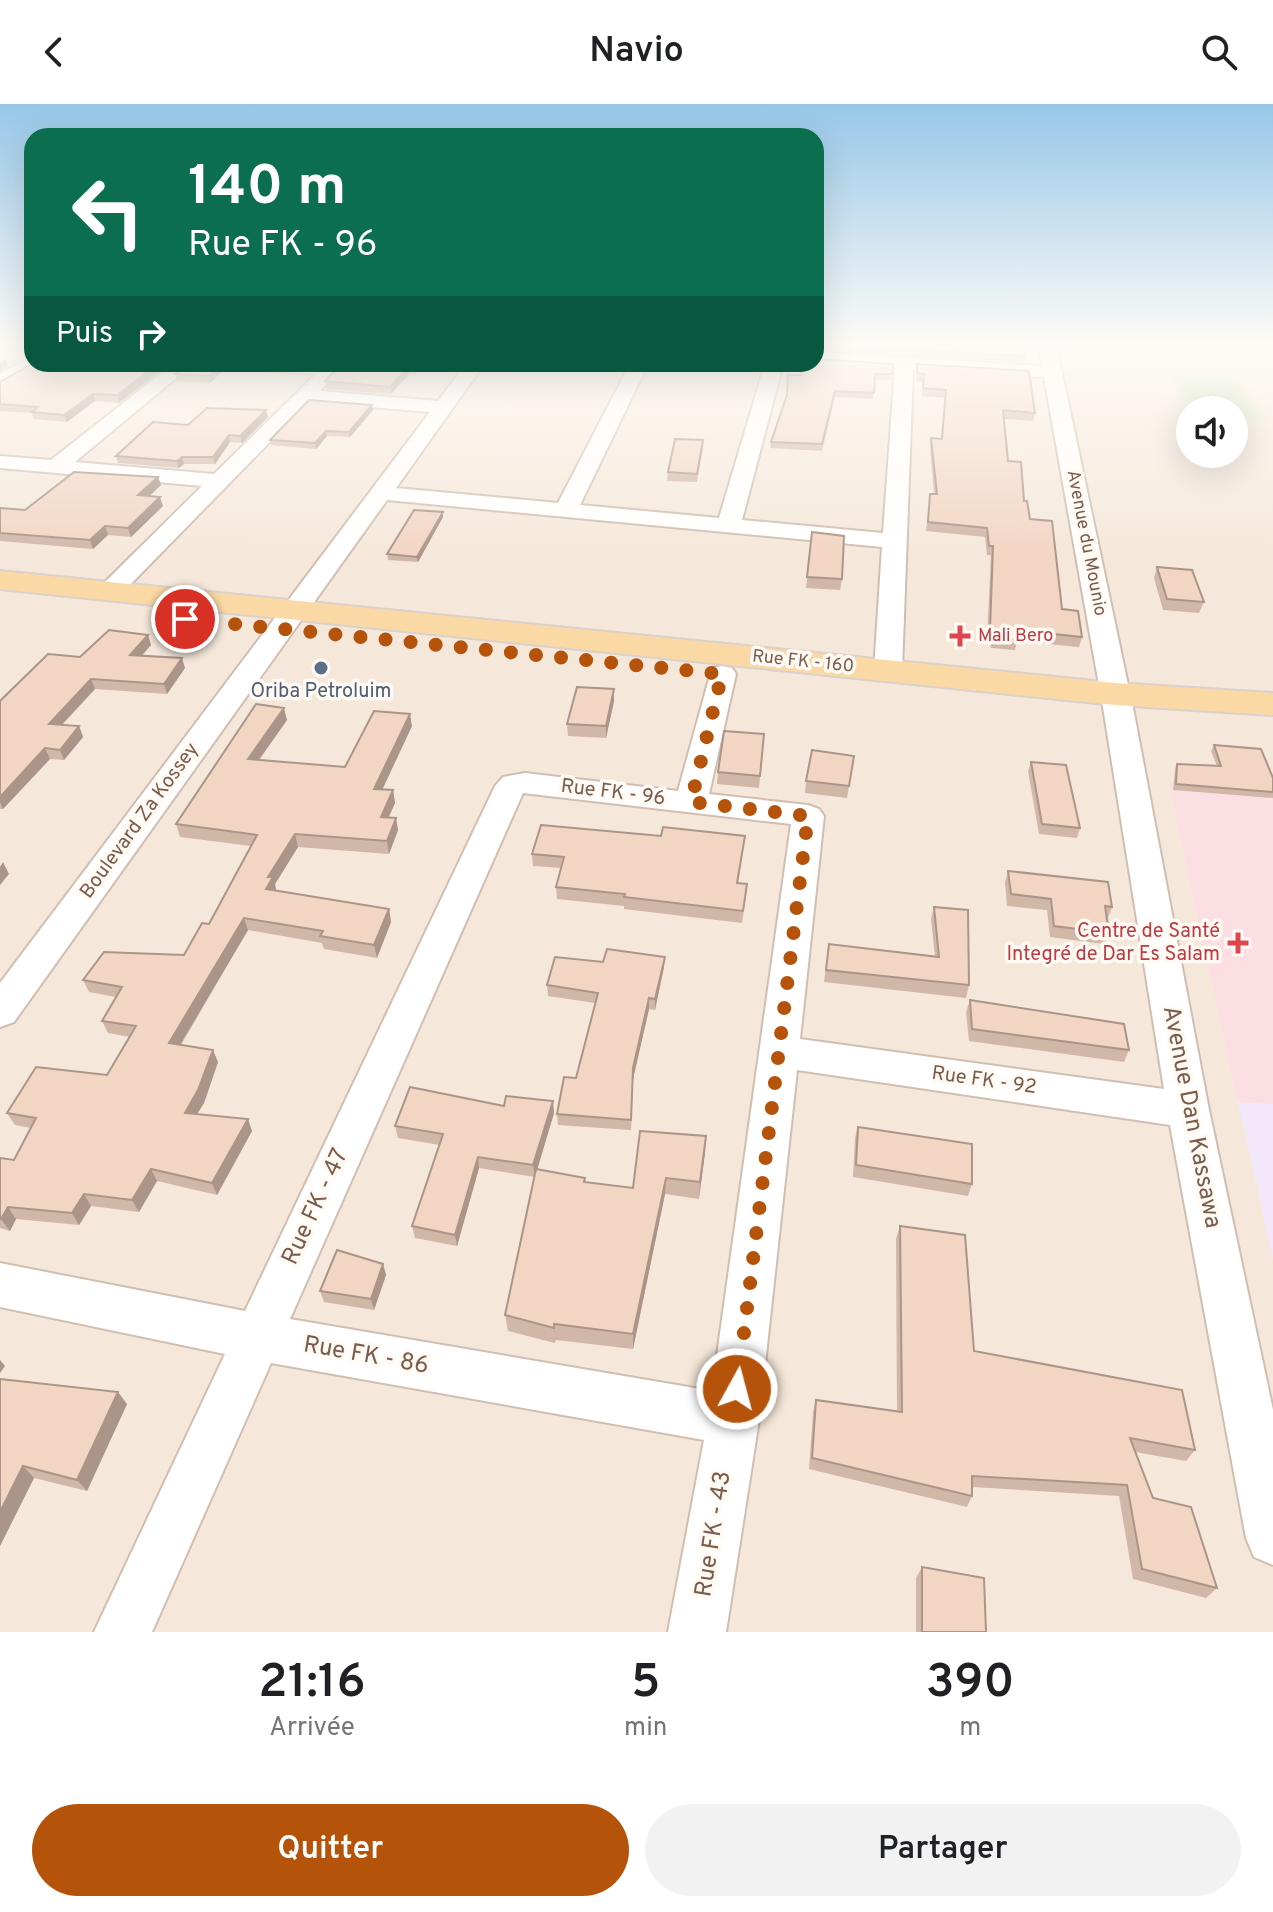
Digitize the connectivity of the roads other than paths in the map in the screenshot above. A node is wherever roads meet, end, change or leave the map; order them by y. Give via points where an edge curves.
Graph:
1 (120, 415) edge
2 (285, 415) edge
3 (437, 415) edge
4 (613, 415) edge
5 (760, 415) edge
6 (901, 415) edge
7 (1060, 415) edge
8 (0, 462) edge
9 (56, 467) junction
10 (220, 481) junction
11 (380, 493) junction
12 (566, 509) junction
13 (729, 525) junction
14 (895, 541) junction
15 (0, 580) edge
16 (110, 591) junction
17 (0, 599) edge
18 (286, 620) junction
19 (888, 671) junction
20 (722, 674) junction
21 (1117, 704) junction
22 (1273, 704) edge
23 (1273, 724) edge
24 (514, 784) joint
25 (691, 802) junction
26 (808, 816) joint
27 (0, 1012) edge
28 (781, 1052) junction
29 (1188, 1110) junction
30 (0, 1285) edge
31 (257, 1337) junction
32 (733, 1420) junction
33 (1273, 1538) edge
34 (123, 1632) edge
35 (697, 1632) edge

1 - 9 street
2 - 10 street
3 - 11 street, Boulevard Za Kossey
4 - 12 street
5 - 13 street
6 - 14 street
7 - 21 street, Avenue du Mounio
8 - 9 street
9 - 10 street
10 - 16 street
11 - 12 street
11 - 18 street, Boulevard Za Kossey
12 - 13 street
13 - 14 street
14 - 19 street
15 - 16 main road, Rue FK - 160
16 - 18 main road, Rue FK - 160
17 - 18 main road, Rue FK - 160
18 - 19 main road, Rue FK - 160
18 - 20 main road, Rue FK - 160
18 - 27 street, Boulevard Za Kossey
19 - 21 main road, Rue FK - 160
20 - 21 main road, Rue FK - 160
20 - 25 street
21 - 22 main road, Rue FK - 160
21 - 23 main road, Rue FK - 160
21 - 29 street, Avenue Dan Kassawa
24 - 25 street, Rue FK - 96
24 - 31 street, Rue FK - 47
25 - 26 street, Rue FK - 96
26 - 28 street, Rue FK - 43
28 - 29 street, Rue FK - 92
28 - 32 street, Rue FK - 43
29 - 33 street, Avenue Dan Kassawa
30 - 31 street, Rue FK - 86
31 - 32 street, Rue FK - 86
31 - 34 street, Rue FK - 47
32 - 35 street, Rue FK - 43

